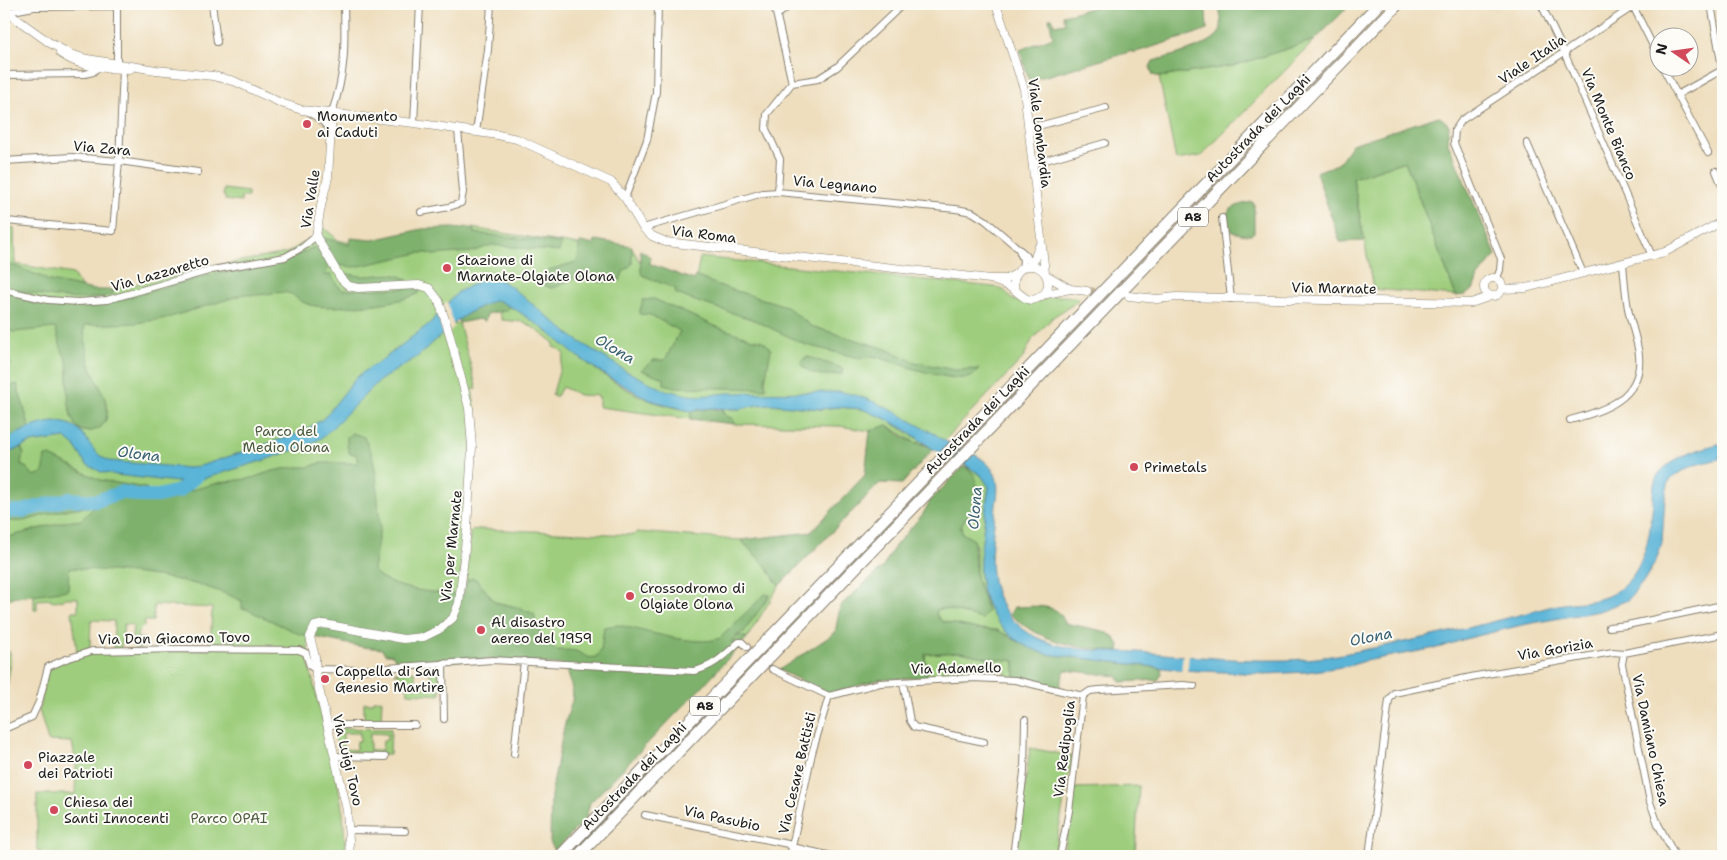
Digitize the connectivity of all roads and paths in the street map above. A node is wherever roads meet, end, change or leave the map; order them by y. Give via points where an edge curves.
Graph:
1 (212, 4) edge
2 (344, 4) edge
3 (420, 4) edge
4 (491, 4) edge
5 (658, 4) edge
6 (774, 4) edge
7 (792, 4) edge
8 (903, 4) edge
9 (996, 4) edge
10 (1380, 4) edge
11 (1398, 4) edge
12 (1542, 4) edge
13 (1710, 4) edge
14 (117, 5) edge
15 (1634, 5) edge
16 (5, 11) edge
17 (777, 15) junction
18 (1650, 39) edge
19 (217, 42) dead end
20 (50, 43) junction
21 (1564, 52) junction
22 (72, 61) junction
23 (120, 66) junction
24 (98, 67) junction
25 (1723, 72) edge
26 (64, 73) junction
27 (4, 75) edge
28 (1668, 78) edge
29 (792, 82) junction
30 (1677, 95) junction
31 (1106, 108) dead end
32 (306, 110) junction
33 (332, 112) junction
34 (414, 123) junction
35 (1028, 124) junction
36 (458, 130) junction
37 (331, 131) junction
38 (476, 132) junction
39 (1105, 142) dead end
40 (1527, 143) dead end
41 (1708, 153) dead end
42 (4, 161) edge
43 (119, 161) junction
44 (1032, 164) junction
45 (1716, 171) dead end
46 (198, 172) dead end
47 (4, 174) edge
48 (1723, 188) edge
49 (778, 192) junction
50 (625, 198) junction
51 (421, 212) dead end
52 (1222, 218) dead end
53 (1723, 221) edge
54 (643, 228) junction
55 (316, 236) junction
56 (1040, 239) junction
57 (1017, 247) junction
58 (1652, 256) junction
59 (1623, 263) junction
60 (1032, 266) junction
61 (1019, 271) junction
62 (1583, 273) junction
63 (1045, 274) junction
64 (1496, 278) junction
65 (990, 279) junction
66 (1070, 289) junction
67 (1502, 289) junction
68 (4, 290) edge
69 (1015, 290) junction
70 (1086, 291) tunnel mouth
71 (1130, 294) tunnel mouth
72 (1042, 296) junction
73 (1491, 296) junction
74 (1230, 299) junction
75 (444, 318) joint
76 (1570, 420) dead end
77 (1723, 605) edge
78 (1609, 627) dead end
79 (1723, 634) edge
80 (747, 647) dead end
81 (1624, 653) junction
82 (524, 662) junction
83 (443, 664) junction
84 (315, 669) junction
85 (772, 669) dead end
86 (903, 682) junction
87 (1194, 686) dead end
88 (829, 696) junction
89 (1082, 696) junction
90 (444, 719) dead end
91 (1025, 720) dead end
92 (415, 724) dead end
93 (328, 725) junction
94 (4, 730) edge
95 (984, 742) dead end
96 (514, 754) dead end
97 (334, 756) junction
98 (385, 756) dead end
99 (645, 814) dead end
100 (349, 830) junction
101 (405, 831) dead end
102 (792, 847) junction
103 (1723, 852) edge
104 (350, 856) edge
105 (560, 856) edge
106 (578, 856) edge
107 (790, 856) edge
108 (832, 856) edge
109 (1013, 856) edge
110 (1060, 856) edge
111 (1368, 856) edge
112 (1675, 856) edge
113 (1714, 856) edge

1 - 19 street
2 - 33 street via 343,71
3 - 34 street
4 - 38 street
5 - 50 street via 656,92 647,140
6 - 17 street
7 - 17 street
8 - 29 street via 837,67 818,79
9 - 35 street, Viale Lombardia via 1023,85
10 - 105 highway, Autostrada dei Laghi / A8
11 - 106 highway, Autostrada dei Laghi / A8
12 - 21 street, Via Monte Bianco
13 - 25 street
14 - 16 street
14 - 23 street
15 - 18 street
15 - 21 street, Viale Italia
16 - 20 street
17 - 29 street
20 - 22 street
20 - 23 street via 82,58
21 - 58 street, Via Monte Bianco
21 - 64 street, Viale Italia via 1462,120 1455,130 1454,143 1501,259
22 - 24 street
22 - 26 street via 72,69
23 - 24 street
23 - 32 street, Via Roma via 213,76 234,81 281,103
23 - 43 street
24 - 26 street via 89,73
25 - 30 street
26 - 27 street
28 - 30 street
29 - 49 street via 767,114 766,129 780,159
30 - 41 street
31 - 35 street via 1042,125
32 - 33 street, Via Roma
32 - 37 street
33 - 34 street, Via Roma
33 - 37 street, Via Valle
34 - 36 street, Via Roma
35 - 44 street, Viale Lombardia
36 - 38 street, Via Roma
36 - 51 street via 463,180 461,203
37 - 55 street, Via Valle via 328,177
38 - 50 street, Via Roma via 517,140 611,182
39 - 44 street
40 - 62 street
42 - 43 street, Via Zara via 72,157
43 - 46 street, Via Zara
43 - 47 street via 113,231 6,221
44 - 56 street, Viale Lombardia
45 - 48 street
49 - 54 street, Via Legnano via 762,193
49 - 57 street, Via Legnano via 966,210 985,220
50 - 54 street, Via Roma
52 - 74 street
53 - 58 street, Via Marnate
54 - 65 street, Via Roma via 652,236 675,244
55 - 68 street, Via Lazzaretto via 285,257 212,270 107,300 48,300
55 - 75 street, Via Valle via 348,286 426,287 439,301
56 - 60 street, Viale Lombardia
56 - 63 street, Viale Lombardia
57 - 60 street, Via Legnano
57 - 61 street via 1023,260
58 - 59 street, Via Marnate
59 - 62 street, Via Marnate
59 - 76 street via 1638,354 1636,377 1625,395 1612,405
60 - 61 street, Via Roma
60 - 63 street
61 - 65 street, Via Roma via 1006,278
61 - 69 street
62 - 67 street, Via Marnate via 1526,288
63 - 66 street
63 - 72 street via 1048,284
64 - 67 street
64 - 73 street via 1488,279 1484,284 1485,292
65 - 69 street, Via Roma
66 - 70 street
66 - 72 street
67 - 73 street, Via Marnate
69 - 72 street, Via Roma via 1028,300
71 - 74 street, Via Marnate via 1160,299
73 - 74 street, Via Marnate via 1471,303
75 - 84 street, Via per Marnate via 469,408 472,447 459,603 453,618 440,629 415,639 379,636 318,624 310,635
77 - 78 street
79 - 81 street, Via Gorizia
80 - 82 street via 739,642 723,658 694,671
81 - 111 street, Via Gorizia via 1613,652 1476,676 1392,695
81 - 112 street, Via Damiano Chiesa via 1622,664 1650,802
82 - 83 street via 492,660
82 - 96 street
83 - 84 street via 360,670
83 - 90 street
84 - 93 street, Via Luigi Tovo
84 - 94 street, Via Don Giacomo Tovo via 310,666 306,653 299,650 92,651 48,667 32,717
85 - 88 street
86 - 88 street, Via Adamello via 880,683
86 - 89 street, Via Adamello via 973,678 1015,680
86 - 95 street via 914,727
87 - 89 street, Via Redipuglia via 1099,690
88 - 102 street, Via Cesare Battisti via 812,753
89 - 110 street, Via Redipuglia via 1069,811
91 - 109 street via 1024,772
92 - 93 street
93 - 97 street, Via Luigi Tovo
97 - 98 street
97 - 100 street, Via Luigi Tovo
99 - 102 street, Via Pasubio
100 - 101 street
100 - 104 street, Via Luigi Tovo
102 - 107 street, Via Cesare Battisti
102 - 108 street, Via Pasubio
103 - 113 street

